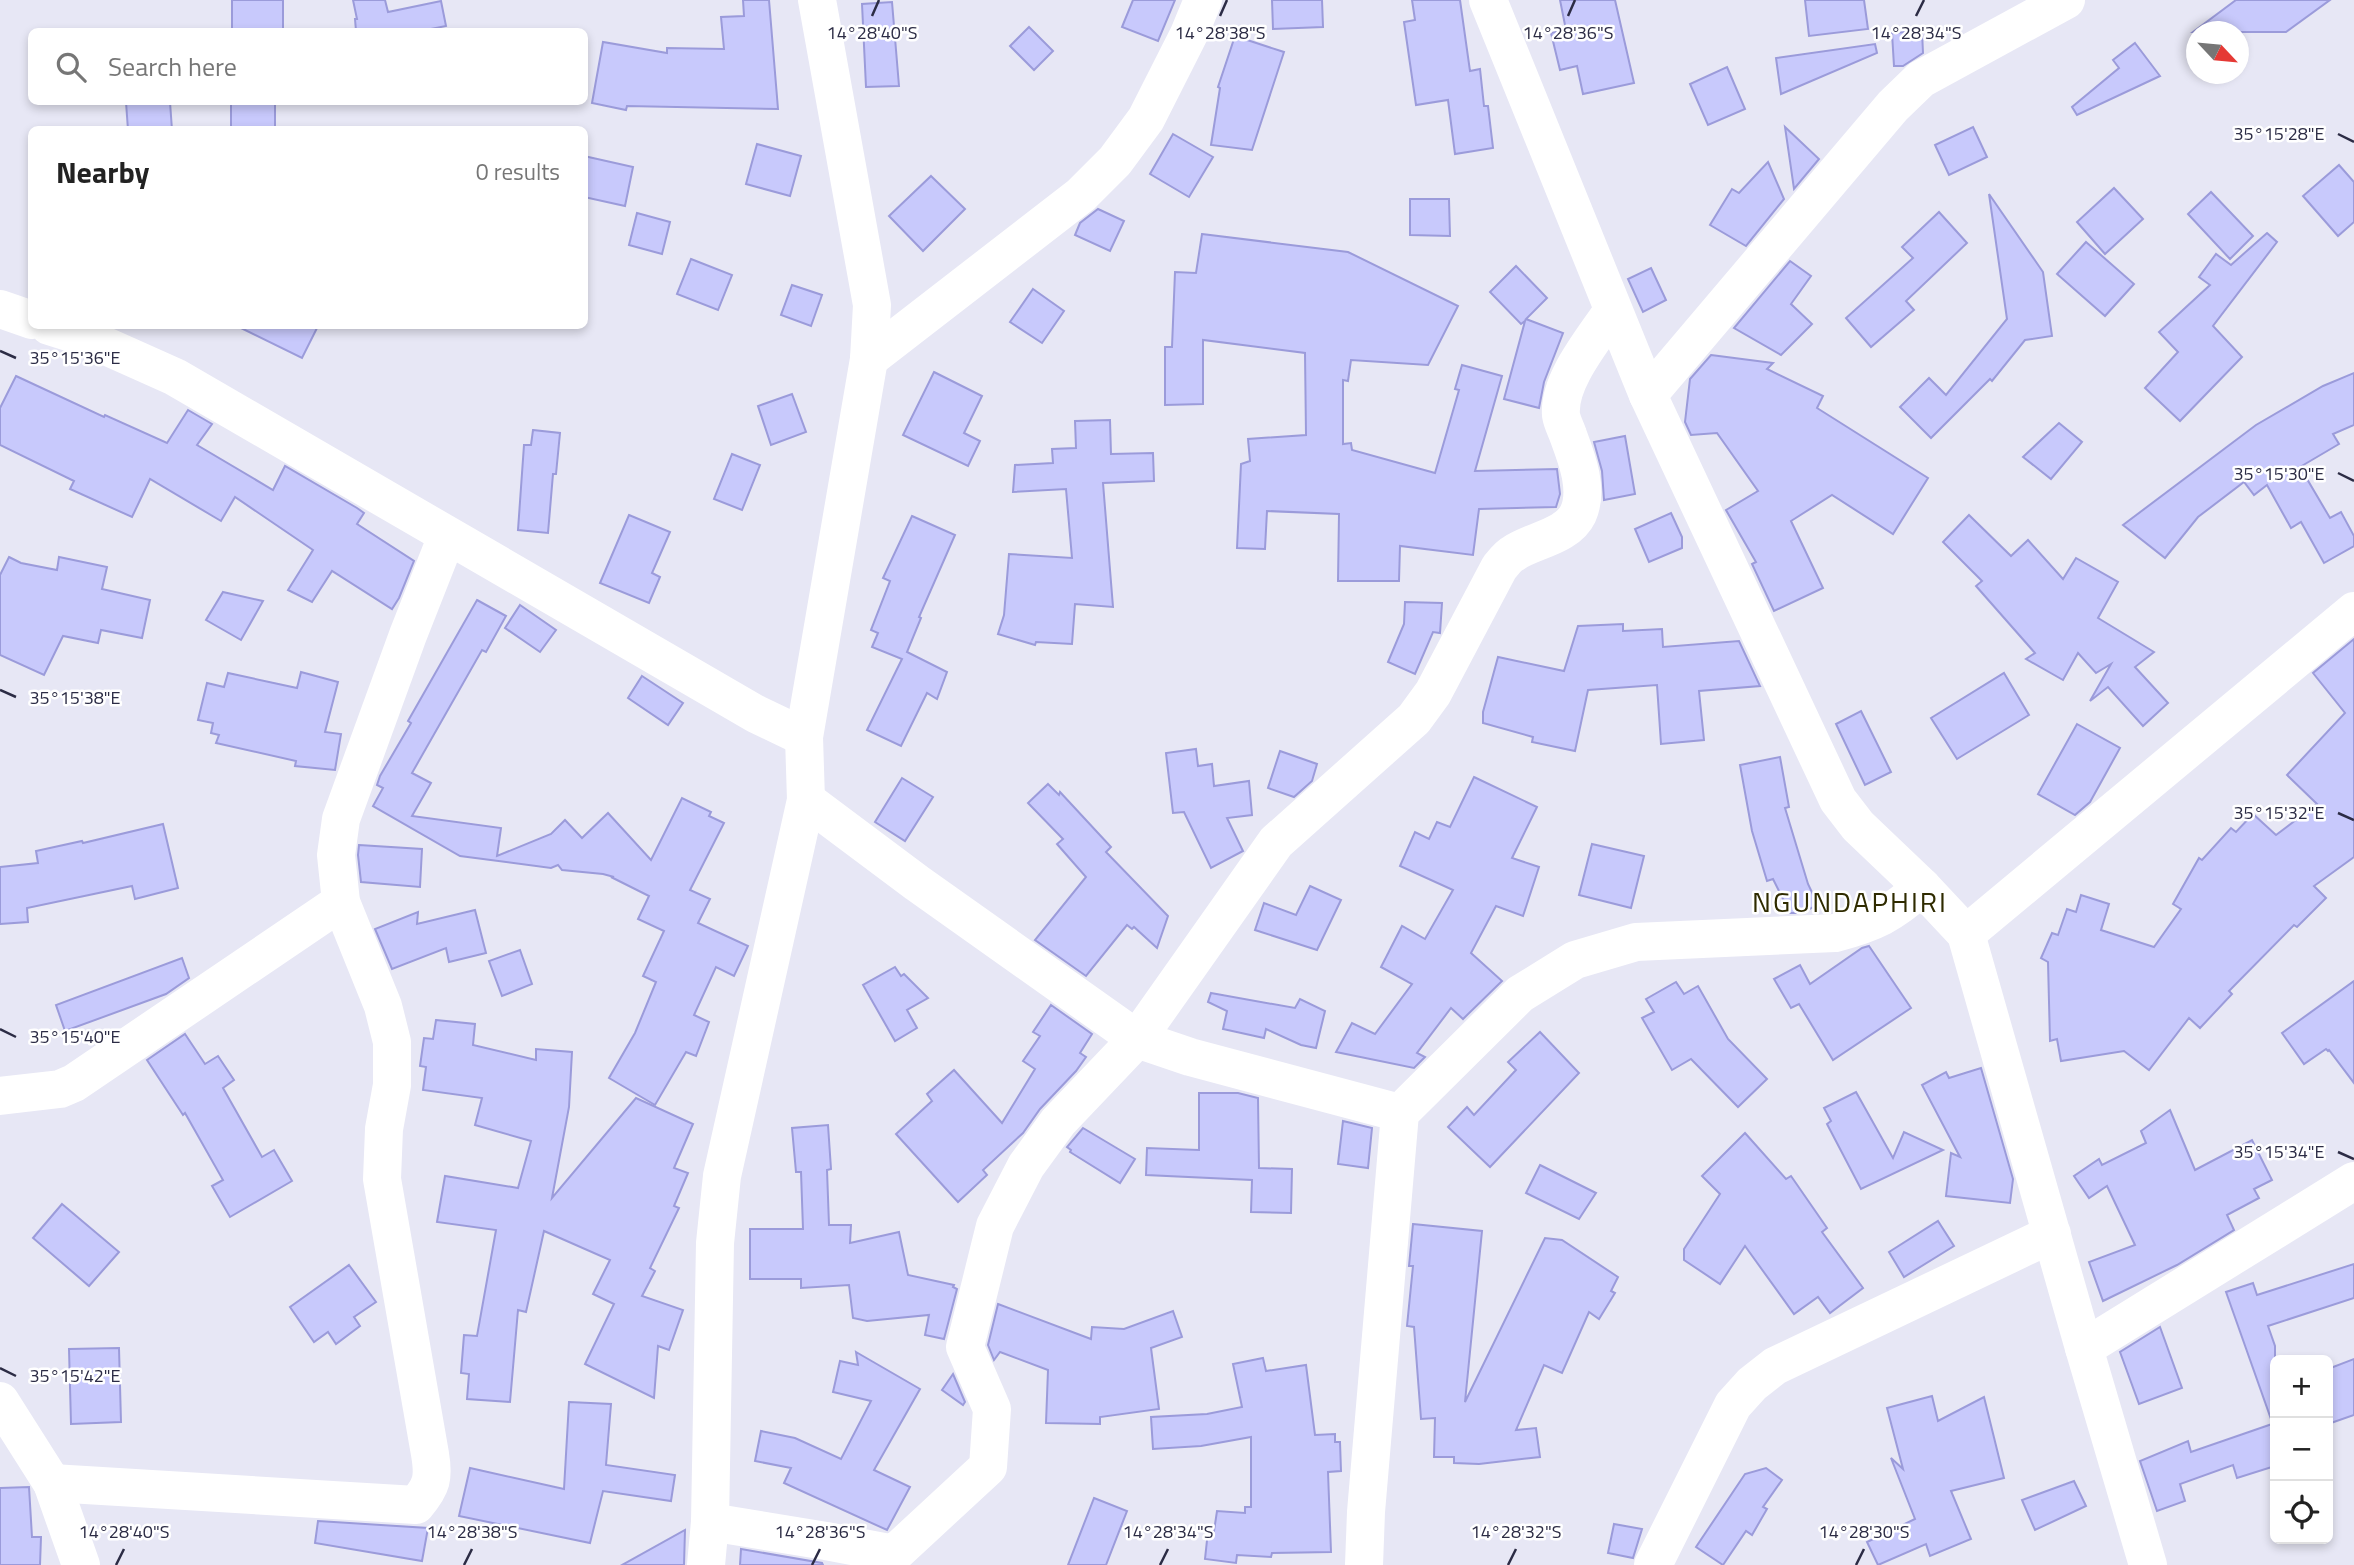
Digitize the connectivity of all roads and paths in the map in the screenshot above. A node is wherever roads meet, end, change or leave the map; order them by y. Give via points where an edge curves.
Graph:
1 (817, 0) edge
2 (1203, 0) edge
3 (1488, 0) edge
4 (2066, 0) edge
5 (0, 309) edge
6 (1613, 310) junction
7 (28, 319) edge
8 (58, 329) edge
9 (869, 359) junction
10 (1648, 396) junction
11 (447, 536) junction
12 (2354, 611) edge
13 (804, 737) junction
14 (806, 800) junction
15 (1922, 887) junction
16 (341, 902) junction
17 (1966, 934) junction
18 (1137, 1039) junction
19 (0, 1096) edge
20 (1400, 1113) junction
21 (2354, 1181) edge
22 (2053, 1234) junction
23 (2084, 1349) junction
24 (0, 1401) edge
25 (52, 1483) junction
26 (710, 1521) junction
27 (81, 1565) edge
28 (706, 1565) edge
29 (1364, 1565) edge
30 (1653, 1565) edge
31 (2148, 1565) edge

1 - 9 street via 872,305
2 - 9 street via 1146,119 1115,161 1081,195
3 - 6 street
4 - 10 street via 1921,79 1892,106
5 - 7 street
6 - 10 street
6 - 18 street via 1573,370 1564,393 1561,415 1583,489 1578,514 1560,531 1513,553 1499,568 1433,693 1414,719 1276,842
8 - 11 street via 175,377
9 - 13 street
10 - 15 street via 1838,800 1858,826
11 - 13 street via 756,714
11 - 16 street via 341,819 336,855
12 - 17 street
13 - 14 street
14 - 18 street
14 - 26 street via 722,1176 715,1243
15 - 17 street
15 - 20 street via 1886,916 1835,933 1636,942 1575,960 1520,994
16 - 19 street via 74,1083
16 - 25 street via 383,1006 392,1042 383,1179 433,1473 428,1490 416,1505
17 - 22 street
18 - 20 street
18 - 26 street via 1058,1122 1026,1166 995,1226 964,1347 992,1409 988,1467 894,1554
20 - 29 street
21 - 23 street
22 - 23 street
22 - 30 street via 1774,1366 1752,1384 1733,1405
23 - 31 street
24 - 25 street
25 - 27 street
26 - 28 street

